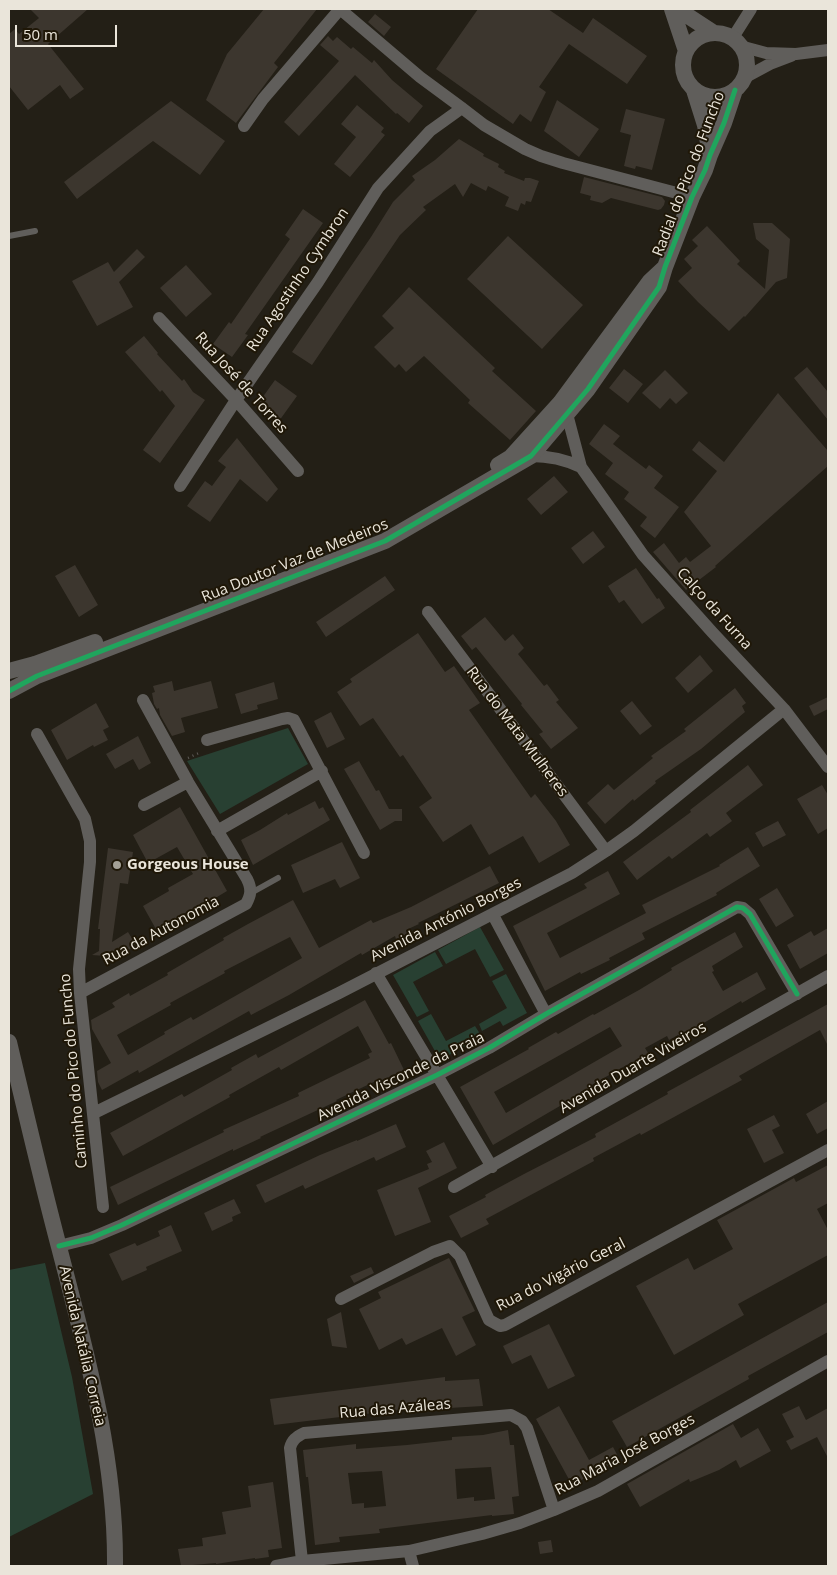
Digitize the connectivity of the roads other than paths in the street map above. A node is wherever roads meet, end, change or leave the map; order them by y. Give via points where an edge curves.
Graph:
1 (340, 9) edge
2 (672, 9) edge
3 (680, 9) edge
4 (751, 9) edge
5 (714, 34) junction
6 (736, 43) junction
7 (828, 50) edge
8 (686, 51) junction
9 (796, 54) junction
10 (740, 84) junction
11 (694, 90) junction
12 (462, 108) junction
13 (244, 126) dead end
14 (710, 155) junction
15 (692, 198) junction
16 (35, 231) dead end
17 (9, 236) edge
18 (158, 318) dead end
19 (236, 400) junction
20 (564, 409) junction
21 (531, 456) junction
22 (581, 467) junction
23 (298, 471) dead end
24 (180, 486) dead end
25 (428, 612) dead end
26 (9, 671) edge
27 (9, 691) edge
28 (143, 700) dead end
29 (784, 709) junction
30 (37, 734) dead end
31 (207, 740) road end
32 (828, 767) edge
33 (322, 772) junction
34 (188, 782) junction
35 (144, 806) dead end
36 (217, 831) junction
37 (606, 851) junction
38 (364, 853) dead end
39 (278, 878) dead end
40 (251, 893) junction
41 (493, 915) junction
42 (376, 973) junction
43 (828, 976) edge
44 (80, 993) junction
45 (796, 994) junction
46 (546, 1014) junction
47 (9, 1042) edge
48 (437, 1075) junction
49 (94, 1113) junction
50 (828, 1150) edge
51 (492, 1167) junction
52 (454, 1187) dead end
53 (103, 1207) dead end
54 (59, 1246) junction
55 (341, 1299) dead end
56 (828, 1361) edge
57 (554, 1510) junction
58 (409, 1551) junction
59 (302, 1562) junction
60 (114, 1566) edge
61 (276, 1566) edge
62 (413, 1566) edge

1 - 12 street
1 - 13 street
2 - 8 street
3 - 5 street
4 - 6 street
5 - 6 street
5 - 8 street via 693,42
6 - 9 street via 766,53
6 - 10 street via 746,62
7 - 9 street
8 - 11 street via 684,72
9 - 10 street via 770,64
10 - 11 street via 726,95 715,97
10 - 14 street, Radial do Pico do Funcho
11 - 14 street, Radial do Pico do Funcho
12 - 15 street via 484,125 542,156
12 - 19 street, Rua Agostinho Cymbron via 430,131 378,188
14 - 15 street, Radial do Pico do Funcho
15 - 20 street, Radial do Pico do Funcho via 659,287 588,389
16 - 17 lane
18 - 19 street, Rua José de Torres
19 - 23 street, Rua José de Torres
19 - 24 street, Rua Agostinho Cymbron
20 - 21 street, Rua Doutor Vaz de Medeiros
20 - 22 street, Calço da Furna
20 - 26 street, Rua Doutor Vaz de Medeiros via 511,457 379,534
21 - 22 street via 559,458
21 - 27 street, Rua Doutor Vaz de Medeiros via 385,541 37,676
22 - 29 street, Calço da Furna via 643,554
25 - 37 street, Rua do Mata Mulheres
28 - 34 street
29 - 32 street, Calço da Furna
29 - 37 street, Avenida António Borges
30 - 44 street, Caminho do Pico do Funcho via 85,819 90,841
31 - 33 street via 288,718 300,728
33 - 36 street
33 - 38 street
34 - 35 street
34 - 36 street
36 - 40 street via 247,879
37 - 41 street, Avenida António Borges
39 - 40 lane
40 - 44 street, Rua da Autonomia via 246,904
41 - 42 street, Avenida António Borges
41 - 46 street
42 - 48 street
42 - 49 street, Avenida António Borges
43 - 45 street, Avenida Duarte Viveiros
44 - 49 street, Caminho do Pico do Funcho
45 - 46 street, Avenida Visconde da Praia via 750,914 737,907
45 - 51 street, Avenida Duarte Viveiros
46 - 48 street, Avenida Visconde da Praia
47 - 54 street, Avenida Natália Correia
48 - 51 street
48 - 54 street, Avenida Visconde da Praia via 122,1225 91,1238
49 - 53 street, Caminho do Pico do Funcho
50 - 55 street, Rua do Vigário Geral via 505,1326 490,1320 460,1256 450,1246
51 - 52 street, Avenida Duarte Viveiros
54 - 60 street, Avenida Natália Correia via 96,1392 114,1527
56 - 57 street, Rua Maria José Borges via 598,1491
57 - 58 street, Rua Maria José Borges via 482,1534
57 - 59 street, Rua das Azáleas via 527,1428 511,1415 304,1433 292,1441 290,1448
58 - 59 street, Rua Maria José Borges
58 - 62 street
59 - 61 street, Rua Maria José Borges

